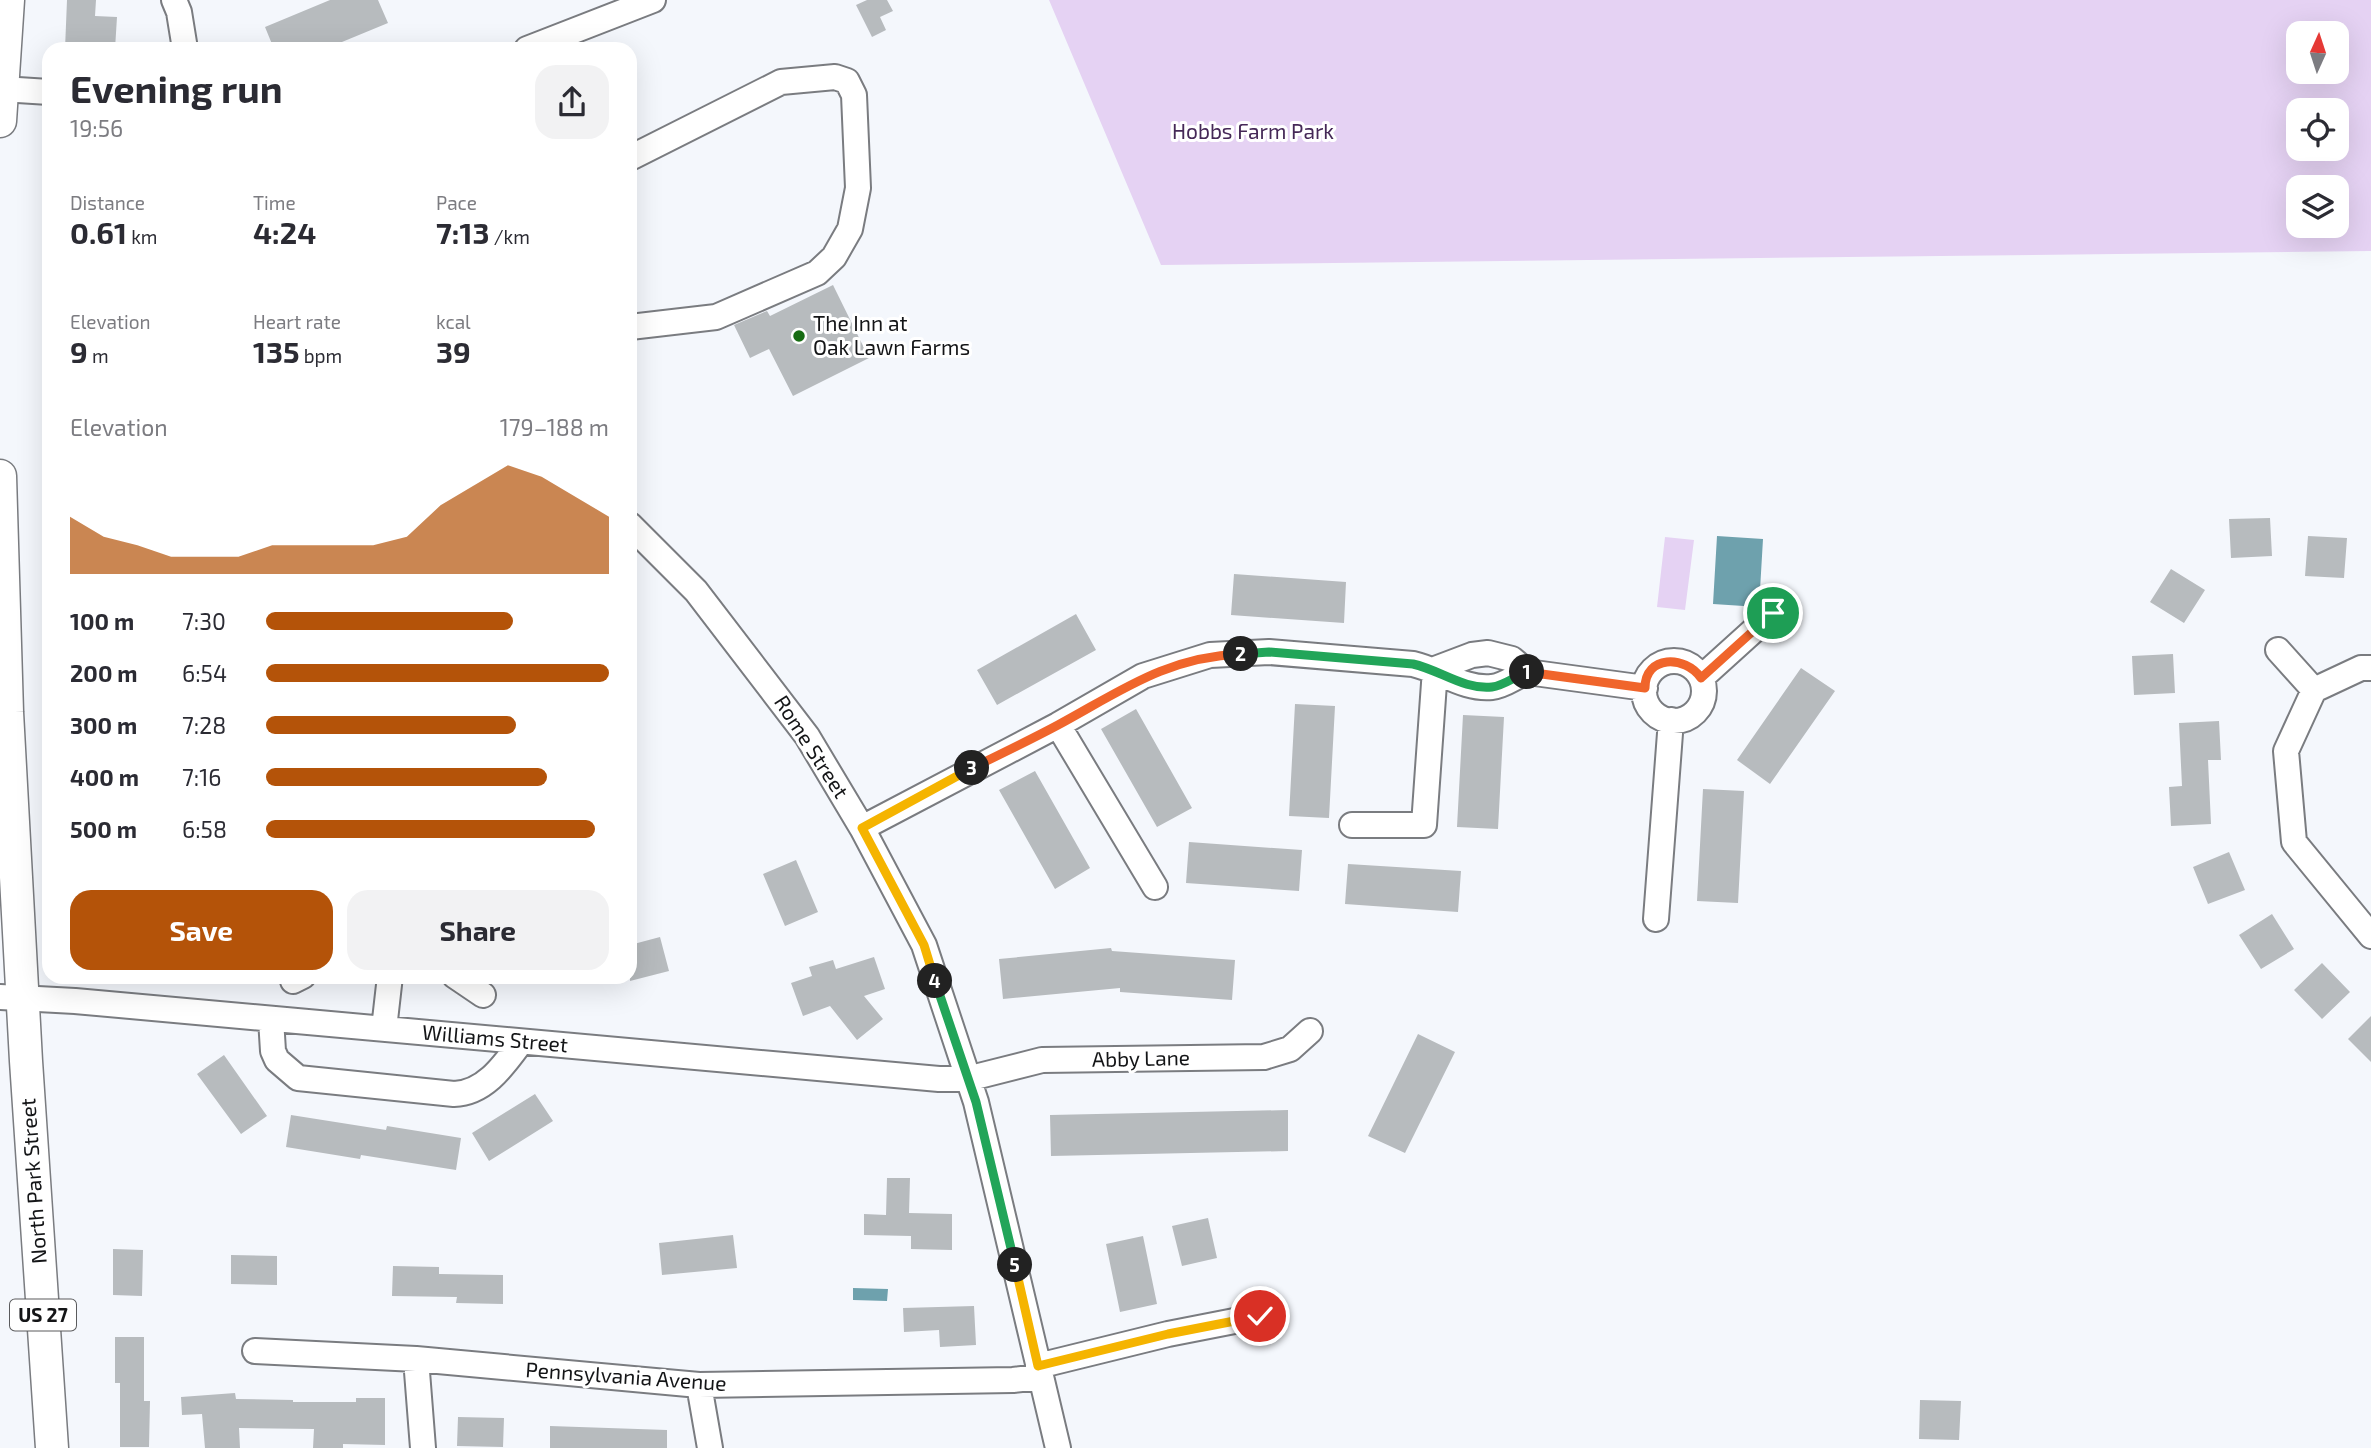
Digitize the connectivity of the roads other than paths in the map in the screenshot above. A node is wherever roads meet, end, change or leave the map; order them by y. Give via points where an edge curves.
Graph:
1 (8, 0) edge
2 (174, 0) edge
3 (653, 0) edge
4 (183, 42) edge
5 (545, 42) edge
6 (2, 89) junction
7 (42, 92) edge
8 (0, 121) edge
9 (637, 154) edge
10 (637, 326) edge
11 (0, 476) edge
12 (637, 532) edge
13 (1773, 613) dead end
14 (2278, 650) dead end
15 (2371, 668) edge
16 (1435, 669) junction
17 (1527, 672) junction
18 (1701, 678) junction
19 (1645, 688) junction
20 (2315, 690) junction
21 (1671, 720) junction
22 (1058, 725) junction
23 (1352, 825) dead end
24 (862, 828) junction
25 (1154, 887) dead end
26 (1656, 919) dead end
27 (2371, 936) edge
28 (389, 984) edge
29 (466, 984) edge
30 (483, 995) dead end
31 (11, 997) edge
32 (271, 1019) junction
33 (384, 1029) junction
34 (1310, 1031) dead end
35 (521, 1042) junction
36 (967, 1079) junction
37 (1260, 1316) dead end
38 (255, 1351) dead end
39 (416, 1359) junction
40 (1039, 1371) junction
41 (699, 1385) junction
42 (52, 1448) edge
43 (423, 1448) edge
44 (710, 1448) edge
45 (1058, 1448) edge

1 - 6 main road
2 - 4 street
3 - 5 street
6 - 7 street
6 - 8 main road
9 - 10 street via 781,82 835,77 847,81 854,96 856,208 834,257 817,273 716,317
11 - 31 main road, US 27
12 - 24 street, Rome Street via 732,635 807,736
13 - 18 street
14 - 20 street
15 - 20 street via 2361,668
16 - 17 street via 1469,686 1494,687
16 - 17 street via 1488,653 1512,659
16 - 22 street via 1269,652 1210,655 1143,676
16 - 23 street via 1424,825
17 - 19 street
18 - 19 street via 1688,665 1667,662 1650,672
18 - 21 street via 1704,689 1698,709 1681,720
19 - 21 street via 1648,708
20 - 27 street via 2286,751 2294,842
21 - 26 street
22 - 24 street
22 - 25 street
24 - 36 street, Rome Street via 924,945
28 - 33 street
29 - 30 street
31 - 32 street, Williams Street
31 - 42 main road, North Park Street / US 27
32 - 33 street, Williams Street
32 - 35 street via 277,1060 298,1078 454,1094 466,1093 498,1072
33 - 35 street, Williams Street
34 - 36 street, Abby Lane via 1290,1049 1264,1057 1042,1060
35 - 36 street, Williams Street
36 - 40 street, Rome Street
37 - 40 street, Pennsylvania Avenue via 1168,1334
38 - 39 street, Pennsylvania Avenue
39 - 41 street, Pennsylvania Avenue
39 - 43 street
40 - 41 street, Pennsylvania Avenue via 1013,1380
40 - 45 street, Rome Street
41 - 44 street

